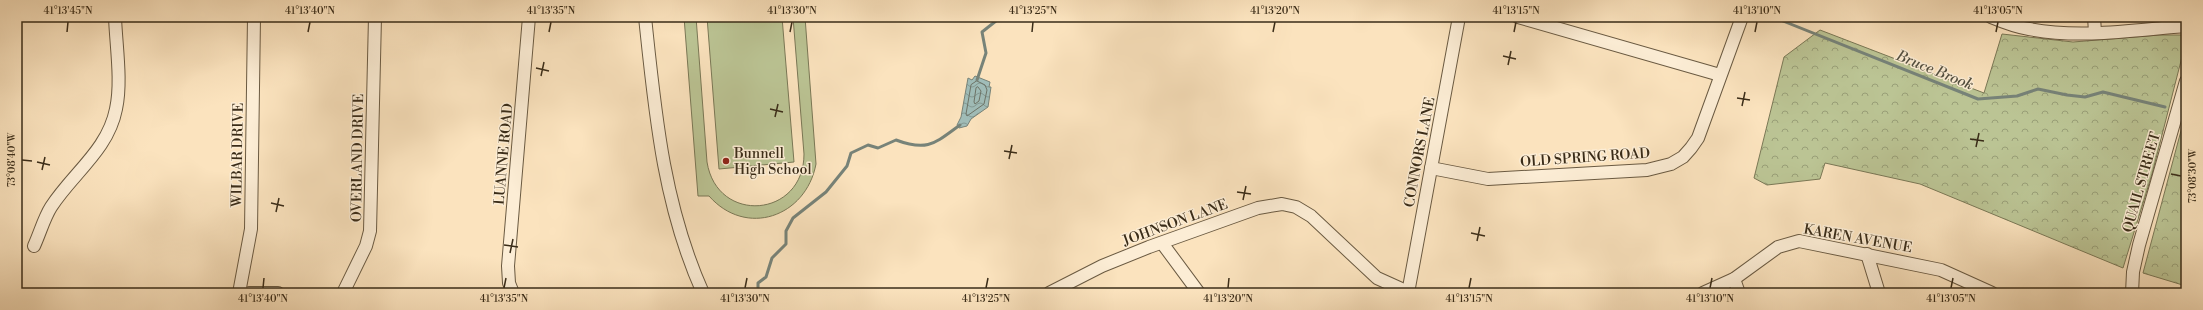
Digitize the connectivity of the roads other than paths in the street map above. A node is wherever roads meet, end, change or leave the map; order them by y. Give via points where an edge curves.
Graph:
1 (115, 17) edge
2 (254, 17) edge
3 (375, 17) edge
4 (529, 17) edge
5 (645, 17) edge
6 (1459, 17) edge
7 (1518, 17) edge
8 (1742, 17) edge
9 (2094, 17) edge
10 (1993, 18) edge
11 (2186, 26) edge
12 (2095, 32) junction
13 (1720, 75) junction
14 (2186, 81) edge
15 (1431, 168) junction
16 (1162, 243) junction
17 (34, 246) dead end
18 (1867, 254) junction
19 (1734, 279) junction
20 (1408, 292) edge
21 (239, 293) edge
22 (249, 293) edge
23 (278, 293) edge
24 (343, 293) edge
25 (513, 293) edge
26 (703, 293) edge
27 (1049, 293) edge
28 (1199, 293) edge
29 (1703, 293) edge
30 (1739, 293) edge
31 (1879, 293) edge
32 (1992, 293) edge
33 (2132, 293) edge

1 - 17 street via 118,88 117,108 111,127 100,147 51,207
2 - 21 street, WILBAR DRIVE via 250,229
3 - 24 street, OVERLAND DRIVE via 370,231 366,246
4 - 25 street, LUANNE ROAD via 508,266 509,283
5 - 26 street via 663,165 675,213
6 - 15 street, CONNORS LANE
7 - 13 street
8 - 13 street, OLD SPRING ROAD
9 - 12 street
10 - 12 street via 2051,33
11 - 12 street
13 - 15 street, OLD SPRING ROAD via 1698,138 1683,157 1671,164 1647,170 1488,178
14 - 33 street, QUAIL STREET via 2139,245 2133,272
15 - 20 street, CONNORS LANE
16 - 20 street, JOHNSON LANE via 1258,208 1274,204 1290,205 1302,210 1319,223 1376,278
16 - 27 street, JOHNSON LANE via 1102,266
16 - 28 street
18 - 19 street, KAREN AVENUE via 1811,242 1788,243 1778,247
18 - 31 street
18 - 32 street, KAREN AVENUE via 1941,270
19 - 29 street, KAREN AVENUE
19 - 30 street
22 - 23 street

